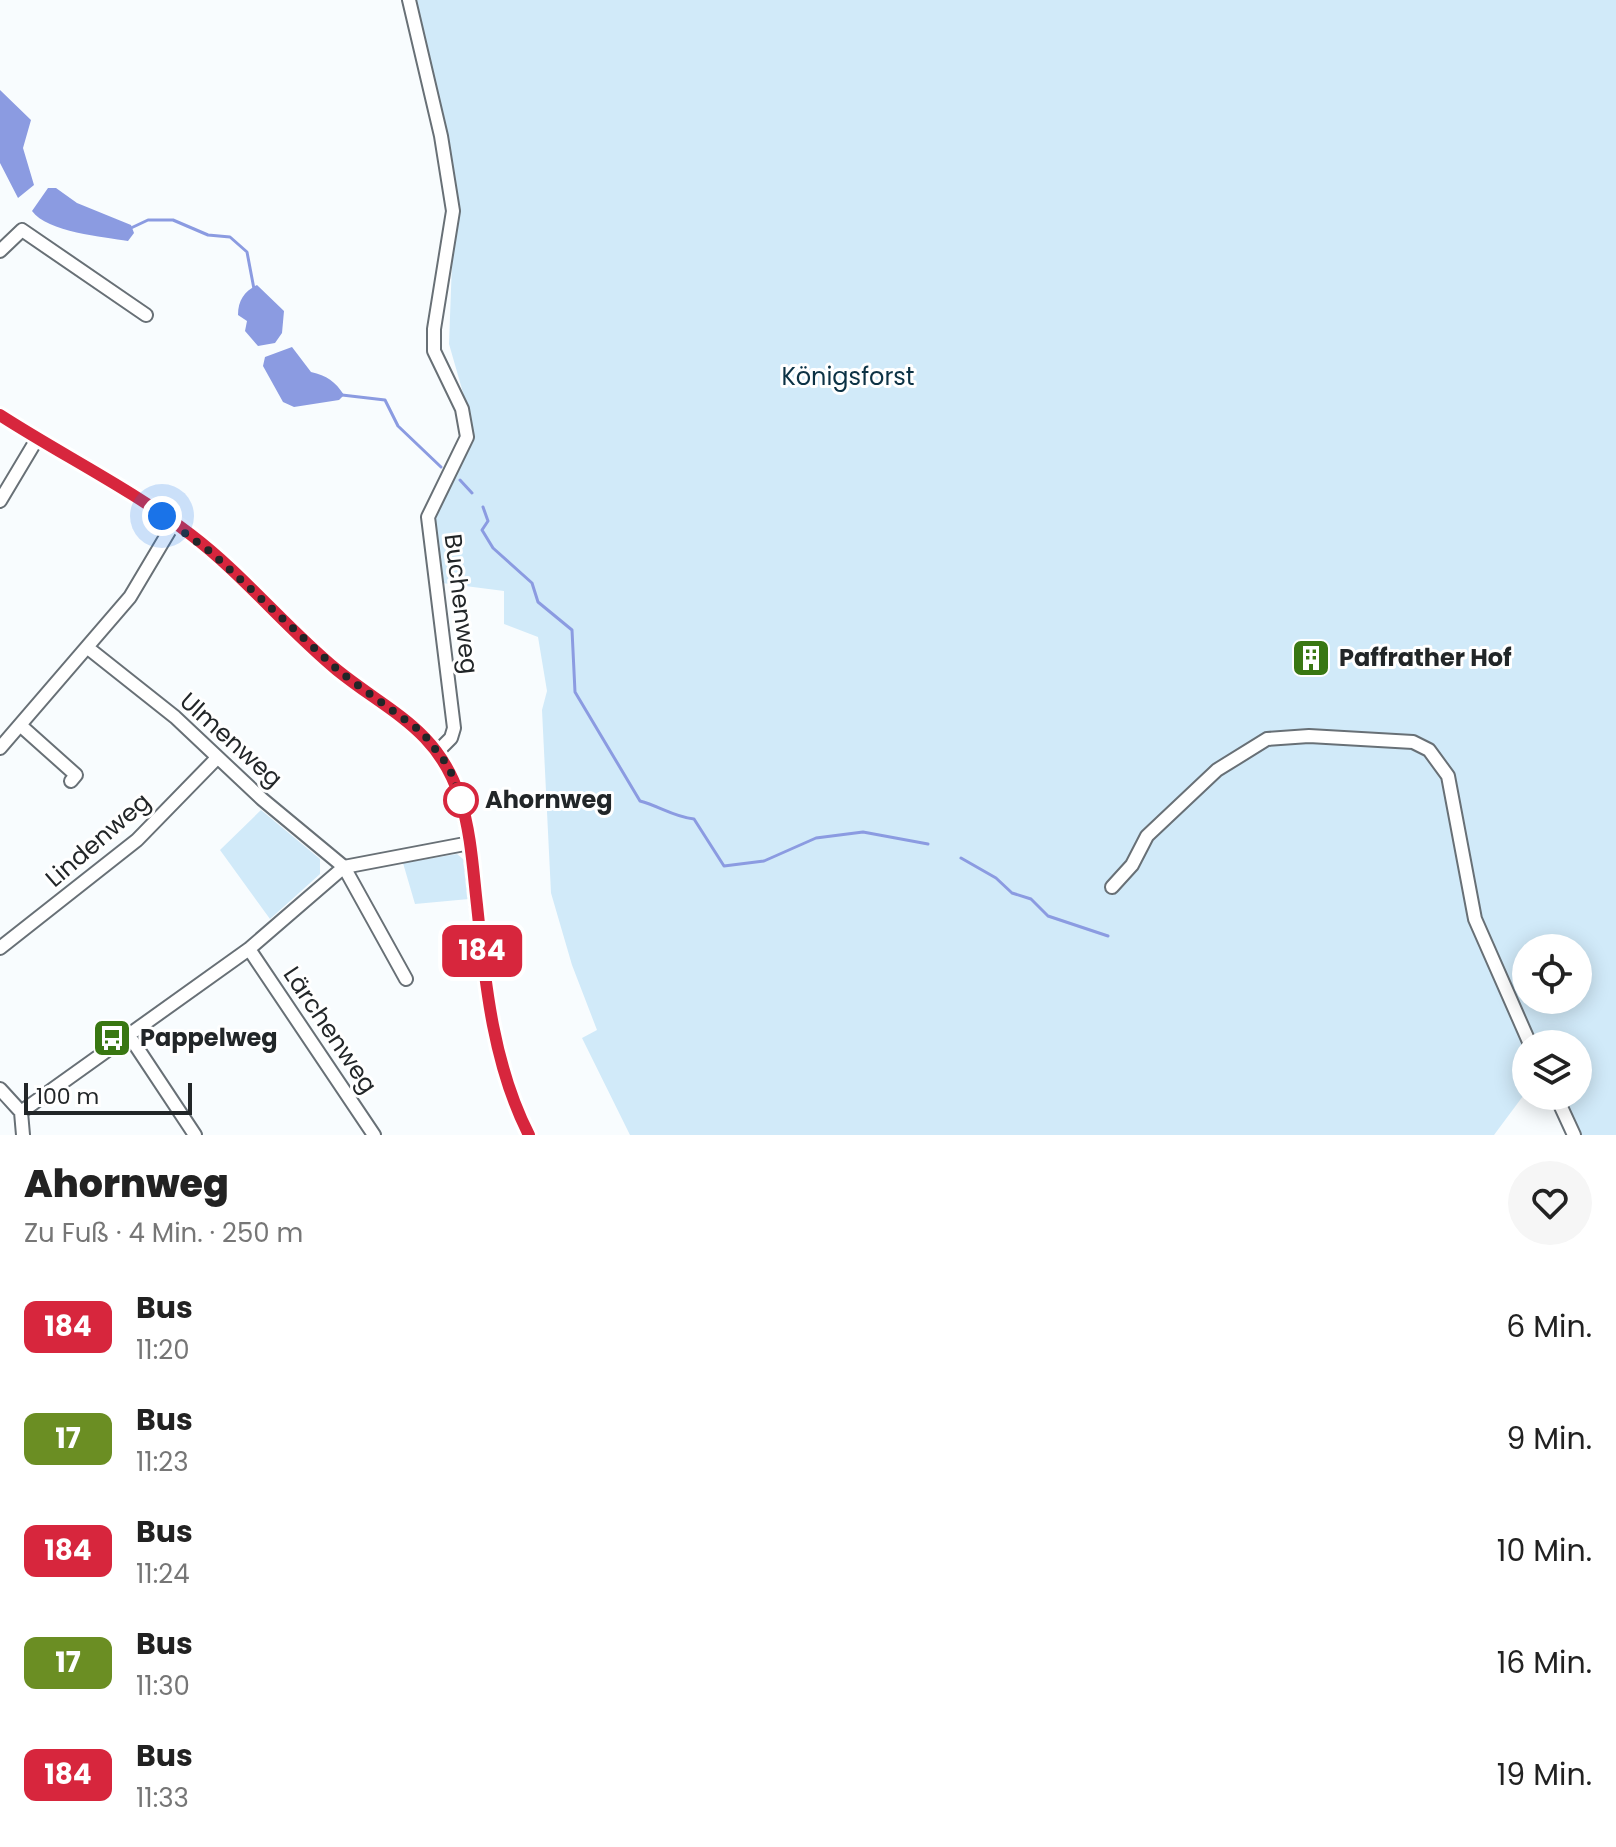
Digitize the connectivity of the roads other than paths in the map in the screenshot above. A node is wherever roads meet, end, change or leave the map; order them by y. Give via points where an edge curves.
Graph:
1 (409, 0) edge
2 (0, 251) edge
3 (146, 315) dead end
4 (0, 415) edge
5 (37, 439) junction
6 (0, 501) edge
7 (174, 523) junction
8 (88, 648) junction
9 (20, 725) junction
10 (0, 748) edge
11 (439, 750) junction
12 (217, 758) junction
13 (71, 781) dead end
14 (470, 843) junction
15 (344, 867) junction
16 (1112, 887) dead end
17 (0, 948) edge
18 (249, 949) junction
19 (406, 979) dead end
20 (1524, 1030) edge
21 (130, 1037) junction
22 (0, 1089) edge
23 (1562, 1110) edge
24 (21, 1112) junction
25 (23, 1135) edge
26 (195, 1135) edge
27 (374, 1135) edge
28 (529, 1135) edge
29 (1574, 1135) edge

1 - 11 street, Buchenweg via 453,211 434,351 466,424 463,449 428,517 454,728
2 - 3 street via 22,230
4 - 5 street
5 - 6 street
5 - 7 street
7 - 8 street via 130,597
7 - 11 street via 340,672
8 - 9 street
8 - 12 street, Ulmenweg
9 - 10 street
9 - 13 street via 76,775
11 - 14 street via 457,789
12 - 15 street, Ulmenweg
12 - 17 street, Lindenweg via 137,840
14 - 15 street
14 - 28 street via 486,990 503,1065
15 - 18 street
15 - 19 street
16 - 20 street via 1132,865 1147,836 1217,770 1267,739 1413,742 1429,750 1448,776 1475,919
18 - 21 street
18 - 27 street, Lärchenweg
21 - 24 street
21 - 26 street
22 - 24 street
23 - 29 street
24 - 25 street

